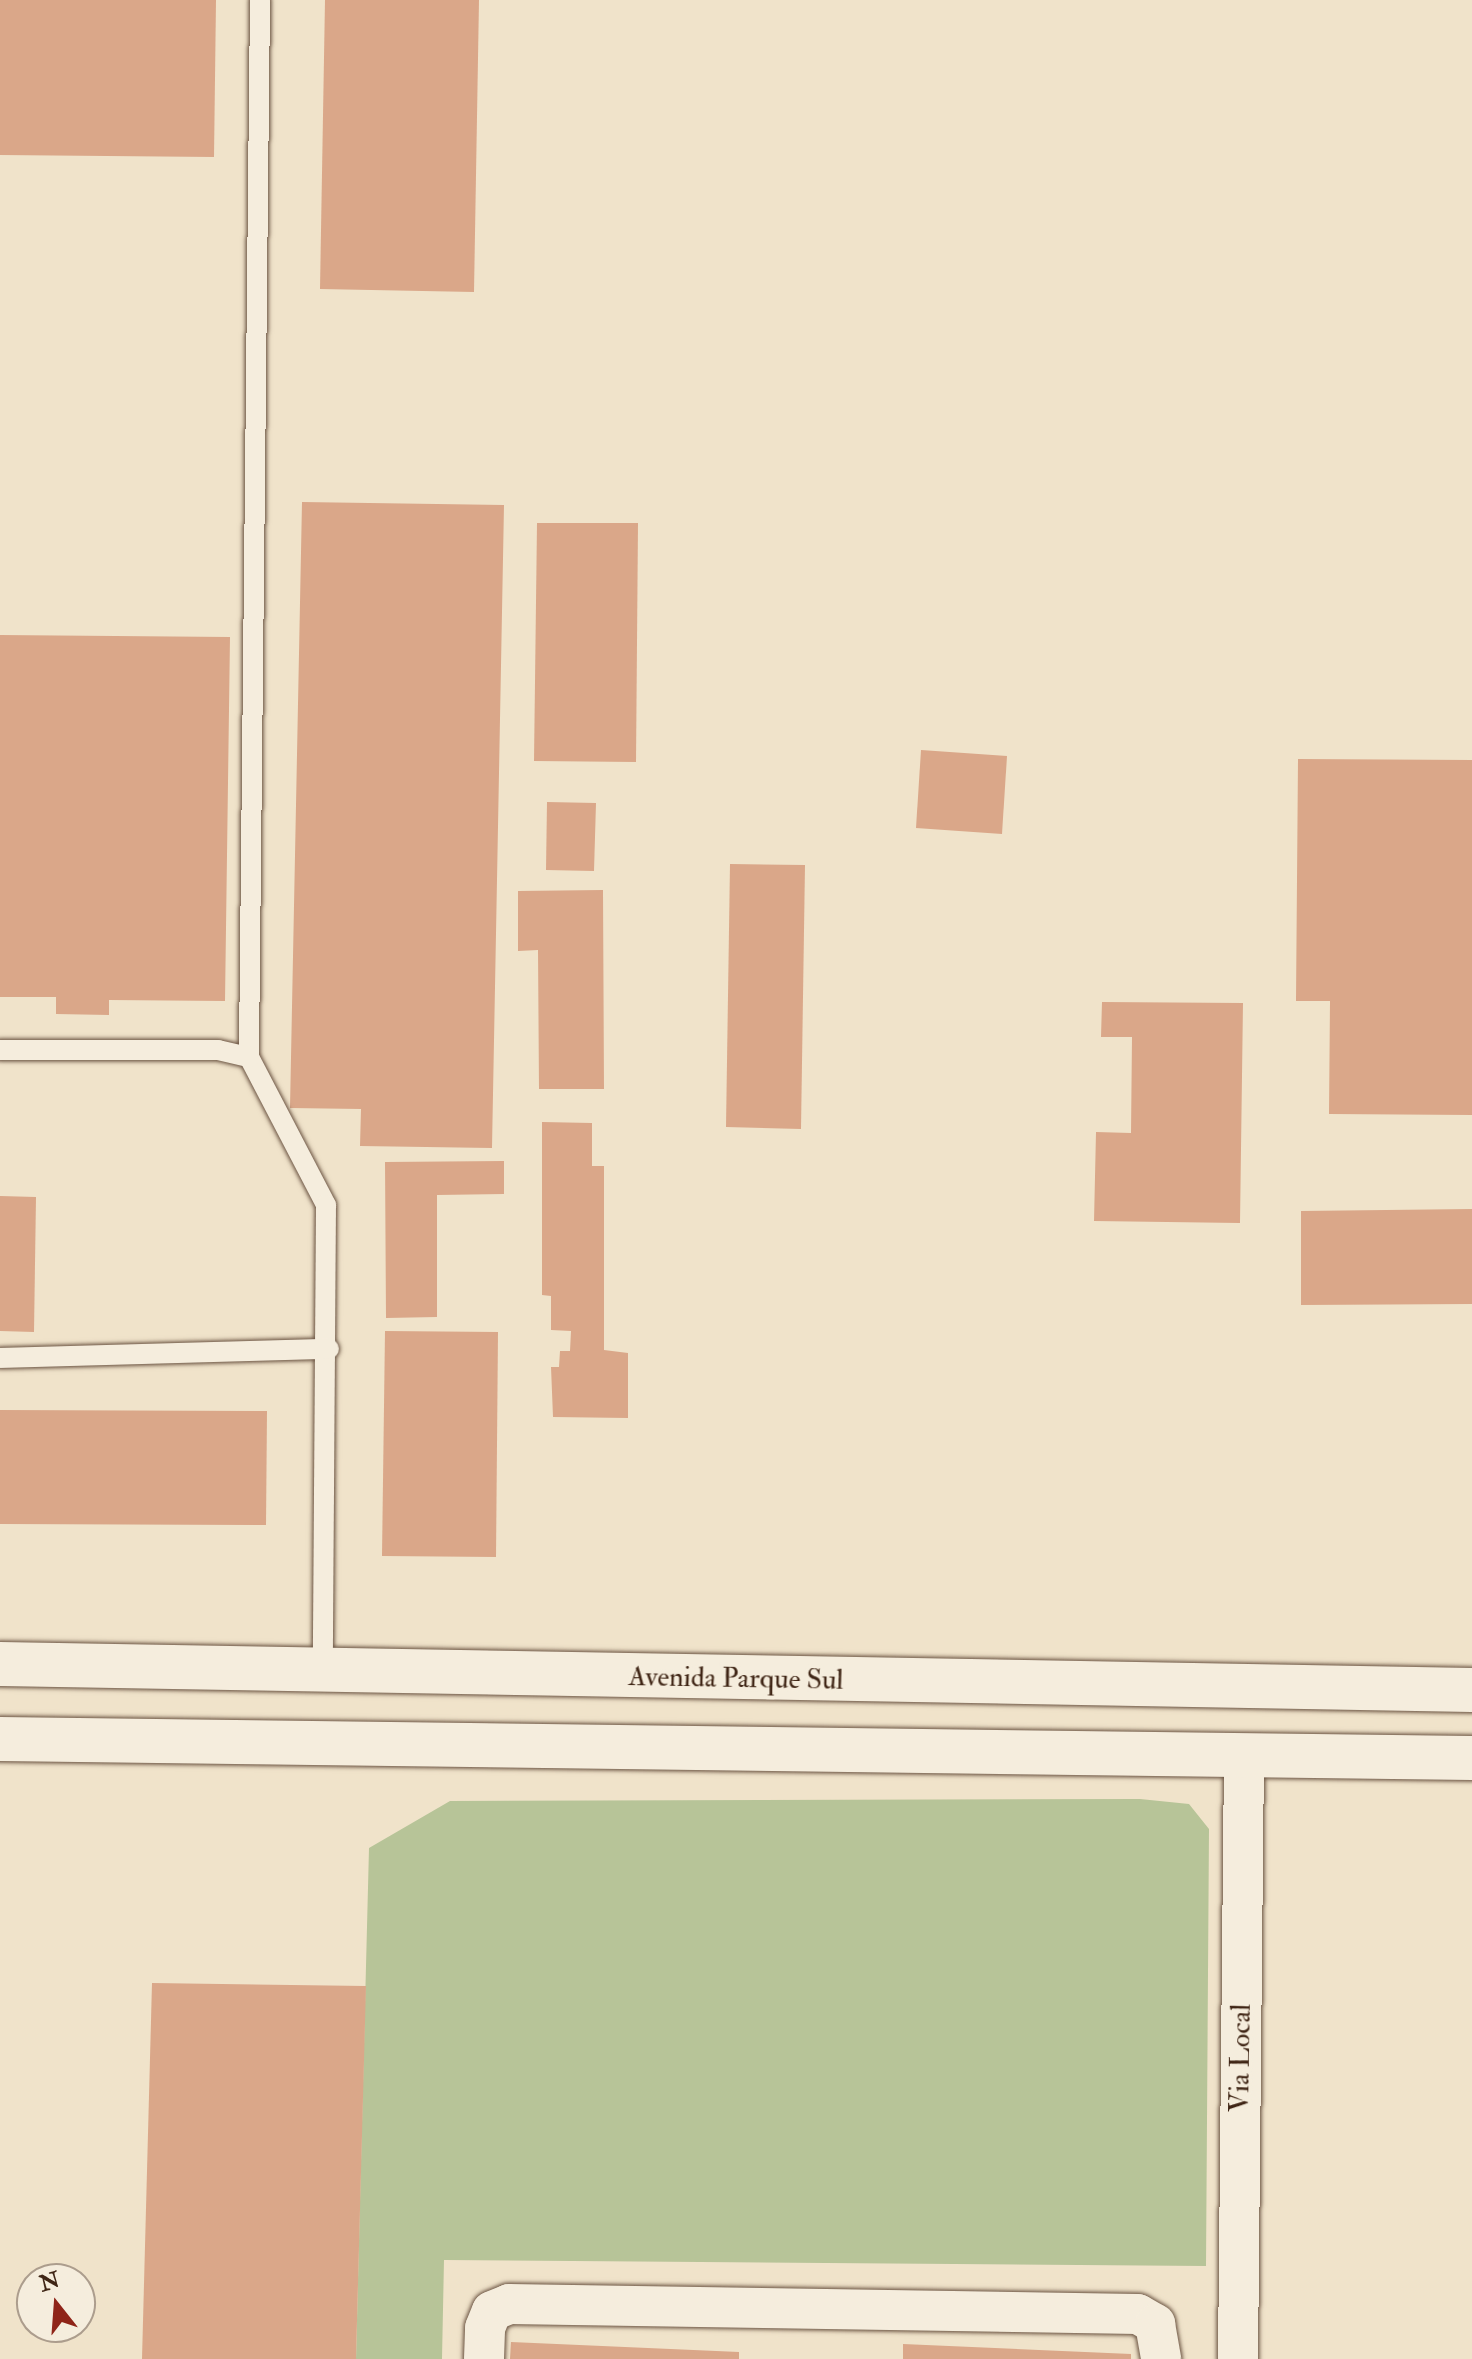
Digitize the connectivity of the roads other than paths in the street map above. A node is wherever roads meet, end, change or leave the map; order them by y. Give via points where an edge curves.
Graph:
1 (260, 0) edge
2 (0, 1050) edge
3 (249, 1057) junction
4 (329, 1349) junction
5 (0, 1358) edge
6 (0, 1664) edge
7 (323, 1670) junction
8 (1472, 1690) edge
9 (0, 1739) edge
10 (1244, 1757) junction
11 (1472, 1758) edge
12 (484, 2359) edge
13 (1161, 2359) edge
14 (1238, 2359) edge

1 - 3 lane
2 - 3 lane via 218,1050
3 - 4 lane via 326,1205
4 - 5 lane
4 - 7 lane
6 - 7 street, Avenida Parque Sul
7 - 8 street, Avenida Parque Sul
9 - 10 street
10 - 11 street
10 - 14 street, Via Local
12 - 13 street via 485,2328 492,2311 509,2304 1138,2314 1155,2324

